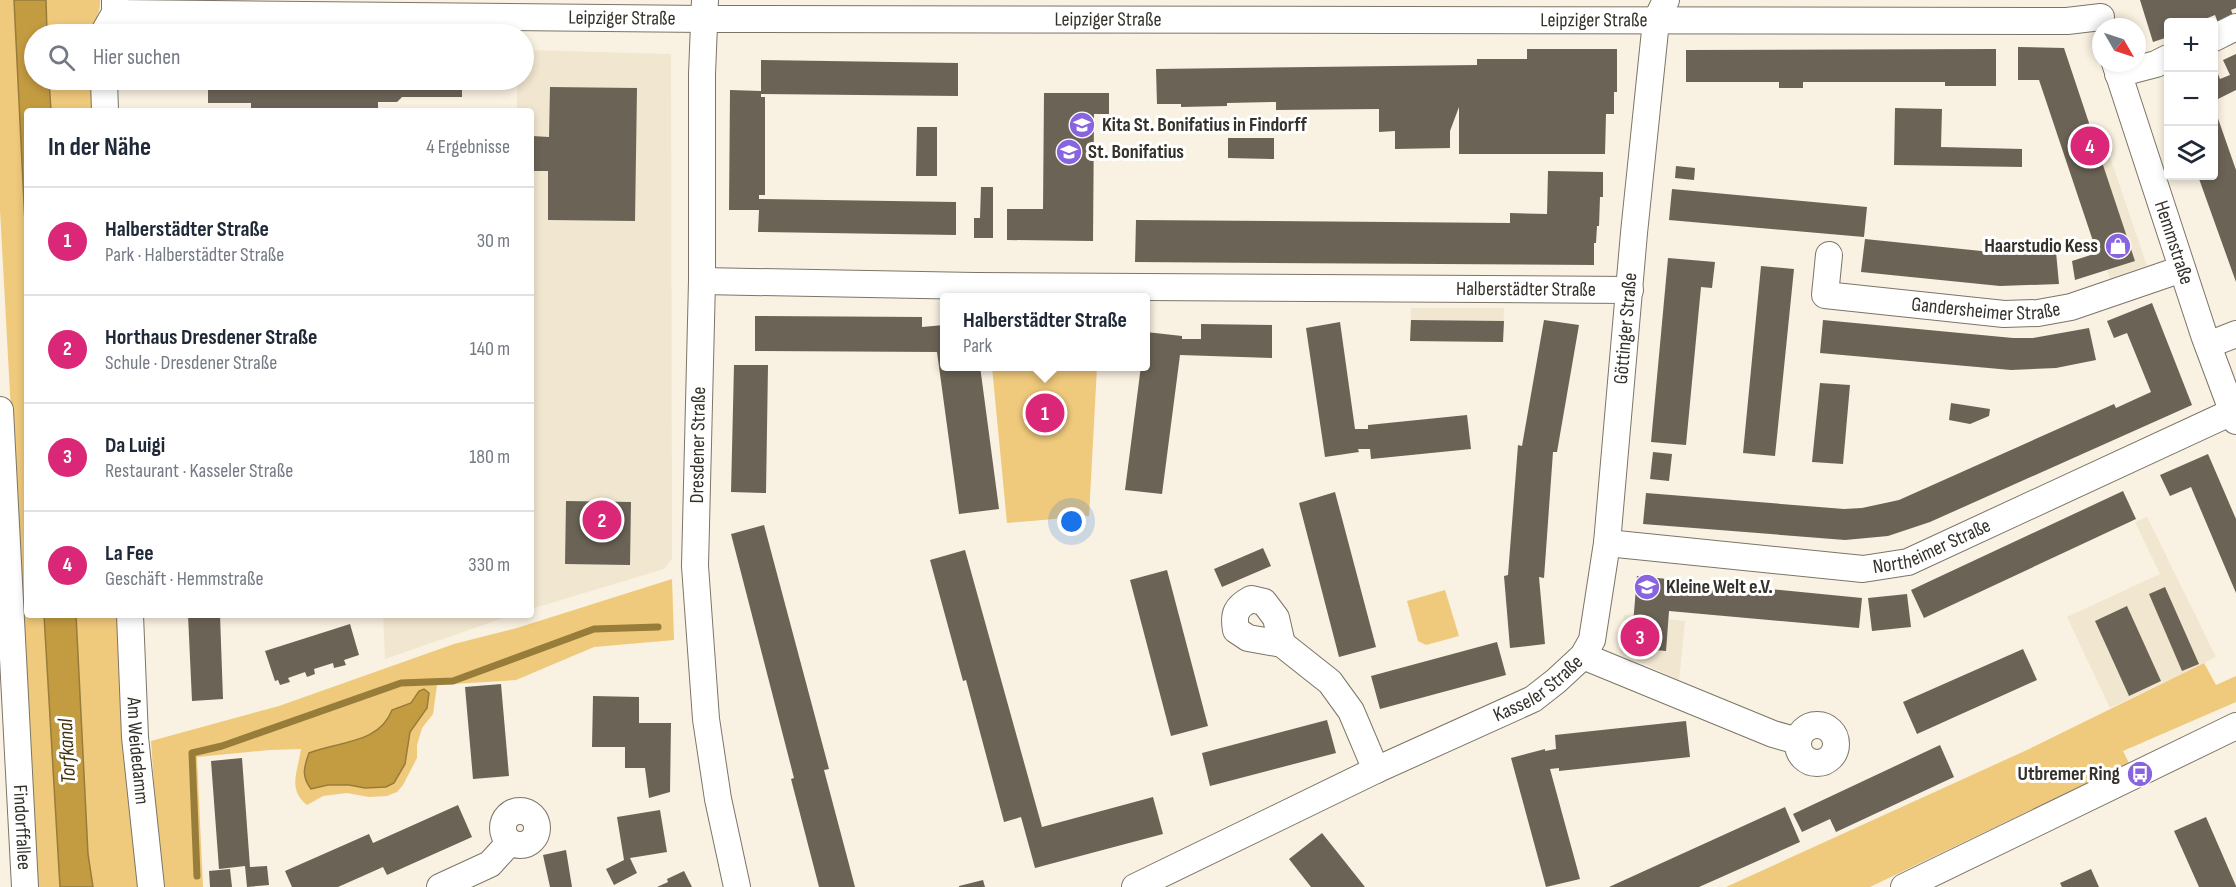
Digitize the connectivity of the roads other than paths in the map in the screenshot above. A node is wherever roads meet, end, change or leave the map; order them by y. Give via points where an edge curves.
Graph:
1 (705, 10) edge
2 (1115, 10) edge
3 (1661, 10) edge
4 (2100, 15) edge
5 (111, 16) edge
6 (2236, 27) edge
7 (2218, 36) edge
8 (2164, 60) edge
9 (2146, 65) edge
10 (2117, 72) edge
11 (104, 90) edge
12 (105, 108) edge
13 (1829, 255) dead end
14 (2182, 269) junction
15 (702, 281) junction
16 (1630, 290) junction
17 (2236, 334) edge
18 (2208, 345) junction
19 (0, 410) edge
20 (2234, 416) edge
21 (1607, 543) junction
22 (130, 618) edge
23 (1282, 644) dead end
24 (1583, 656) junction
25 (2236, 726) edge
26 (1798, 741) dead end
27 (1376, 770) junction
28 (510, 842) dead end
29 (25, 887) edge
30 (151, 887) edge
31 (440, 887) edge
32 (737, 887) edge
33 (1135, 887) edge
34 (1904, 887) edge

1 - 2 street, Leipziger Straße
1 - 5 street, Leipziger Straße
1 - 15 street, Dresdener Straße
2 - 3 street, Leipziger Straße
3 - 4 street, Leipziger Straße via 2067,21
3 - 16 street, Göttinger Straße
6 - 7 street
8 - 9 street
10 - 14 street, Hemmstraße
11 - 12 street
13 - 14 street, Gandersheimer Straße via 1825,294 2004,314 2038,313 2071,306
14 - 18 street, Hemmstraße
15 - 16 street, Halberstädter Straße
15 - 32 street, Dresdener Straße via 695,566 708,731
16 - 21 street, Göttinger Straße
17 - 18 street
18 - 20 street, Hemmstraße
19 - 29 street, Findorffallee
20 - 21 street, Northeimer Straße via 1908,562 1863,568
21 - 24 street, Göttinger Straße via 1592,640
22 - 30 street, Am Weidedamm via 135,737
23 - 27 street via 1337,691 1351,711
24 - 26 street, Kasseler Straße via 1773,735
24 - 27 street, Kasseler Straße via 1533,699
25 - 34 street
27 - 33 street, Kasseler Straße
28 - 31 street via 490,864

